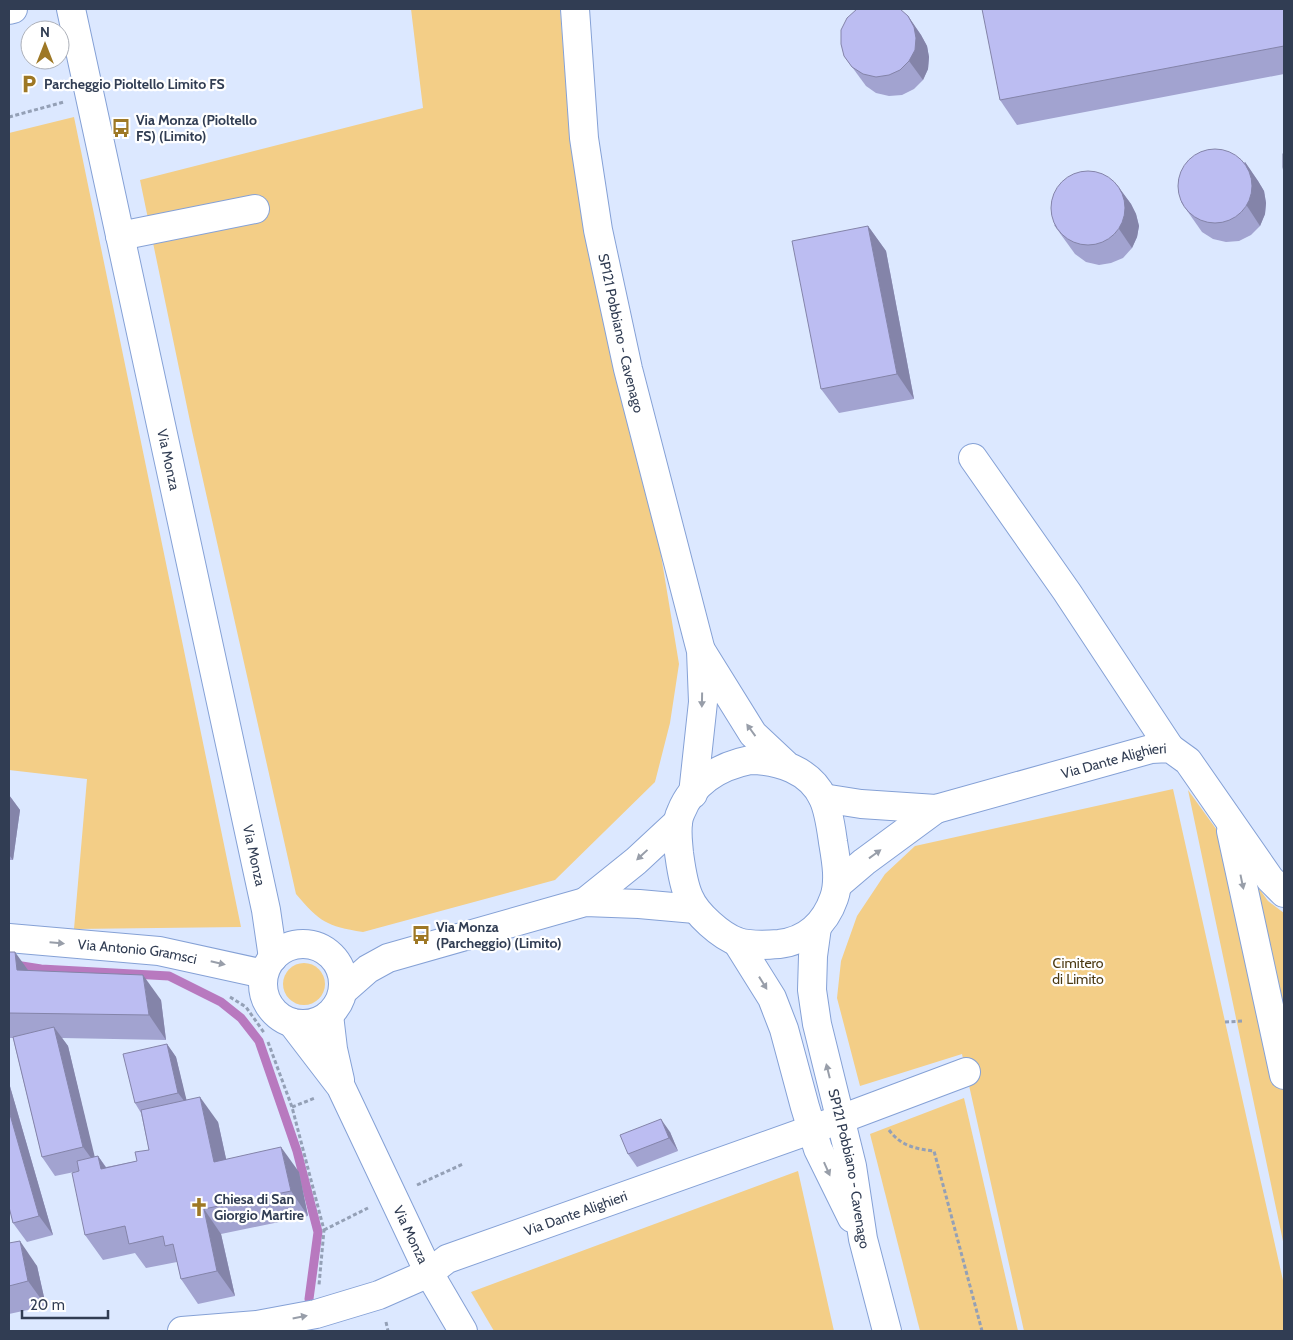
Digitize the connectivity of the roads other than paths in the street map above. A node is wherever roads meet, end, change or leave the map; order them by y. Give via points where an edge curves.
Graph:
1 (13, 9) edge
2 (71, 9) edge
3 (575, 9) edge
4 (9, 10) edge
5 (255, 209) dead end
6 (120, 236) junction
7 (973, 458) dead end
8 (701, 651) junction
9 (1170, 748) junction
10 (785, 764) junction
11 (692, 794) junction
12 (823, 798) junction
13 (936, 809) junction
14 (1228, 817) junction
15 (678, 822) junction
16 (837, 885) junction
17 (1284, 893) edge
18 (585, 902) junction
19 (695, 909) junction
20 (266, 910) junction
21 (817, 927) junction
22 (9, 938) edge
23 (737, 942) junction
24 (300, 944) junction
25 (330, 953) junction
26 (388, 958) junction
27 (268, 967) junction
28 (343, 991) junction
29 (329, 1015) junction
30 (292, 1023) junction
31 (966, 1072) dead end
32 (1284, 1075) edge
33 (341, 1087) junction
34 (841, 1119) junction
35 (812, 1129) junction
36 (863, 1239) junction
37 (429, 1273) junction
38 (256, 1328) edge
39 (182, 1331) edge
40 (462, 1331) edge
41 (887, 1331) edge

1 - 4 street
2 - 6 street, Via Monza
3 - 8 street, SP121 Pobbiano - Cavenago via 584,138 598,230 628,369
5 - 6 street
6 - 20 street, Via Monza
7 - 9 street
10 -> 8 street, SP121 Pobbiano - Cavenago via 752,734
8 -> 11 street, SP121 Pobbiano - Cavenago via 703,702
9 - 13 street, Via Dante Alighieri via 1151,749
9 - 14 street, Via Dante Alighieri via 1188,761
10 - 11 street via 764,760 733,764 712,774
10 - 12 street via 809,780
11 - 15 street
12 - 13 street, Via Dante Alighieri
12 - 16 street via 834,847
16 -> 13 street, Via Dante Alighieri
14 - 17 street, Via Dante Alighieri via 1270,879
14 -> 32 street
15 -> 18 street
15 - 19 street via 680,863 688,897
16 - 21 street via 827,912
18 - 19 street
18 - 26 street
19 - 23 street via 706,921
20 - 24 street
20 - 27 street, Via Monza
21 - 23 street via 806,936 783,943 755,945
34 -> 21 street, SP121 Pobbiano - Cavenago via 817,1024 812,990
22 -> 27 street, Via Antonio Gramsci via 159,950 255,972
23 -> 35 street, SP121 Pobbiano - Cavenago via 772,998
24 - 25 street
24 - 27 street via 286,948
25 - 26 street
25 - 28 street via 343,974
26 - 28 street via 368,969
27 - 30 street via 263,988 266,1001 275,1013
28 - 29 street via 338,1005
29 - 30 street via 308,1024
29 - 33 street, Via Monza
30 - 33 street, Via Monza
31 - 34 street, Via Dante Alighieri
33 - 37 street, Via Monza
34 - 35 street, Via Dante Alighieri
34 - 36 street, SP121 Pobbiano - Cavenago
35 -> 36 street, SP121 Pobbiano - Cavenago via 818,1149
35 - 37 street, Via Dante Alighieri via 447,1259
36 - 41 street
38 -> 37 street, Via Dante Alighieri via 379,1295
37 - 40 street, Via Monza
38 - 39 street, Via Dante Alighieri

